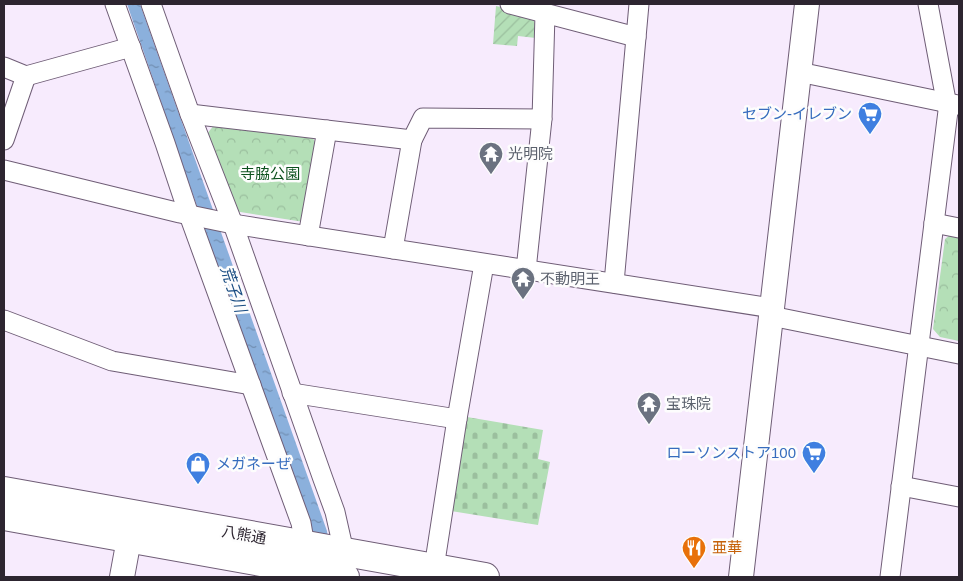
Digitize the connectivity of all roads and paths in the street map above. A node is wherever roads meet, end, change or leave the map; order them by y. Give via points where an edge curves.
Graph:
1 (115, 4) edge
2 (151, 4) edge
3 (510, 4) edge
4 (639, 4) edge
5 (807, 4) edge
6 (928, 4) edge
7 (545, 14) junction
8 (636, 37) junction
9 (131, 47) junction
10 (4, 67) edge
11 (799, 72) junction
12 (26, 76) junction
13 (953, 104) edge
14 (190, 114) junction
15 (542, 119) junction
16 (327, 130) junction
17 (4, 140) edge
18 (412, 140) junction
19 (4, 170) edge
20 (192, 215) junction
21 (228, 223) junction
22 (934, 223) junction
23 (959, 228) edge
24 (308, 236) junction
25 (393, 249) junction
26 (484, 264) junction
27 (526, 270) junction
28 (614, 284) junction
29 (772, 312) junction
30 (4, 320) edge
31 (919, 346) junction
32 (959, 354) edge
33 (251, 385) junction
34 (292, 393) junction
35 (458, 418) junction
36 (901, 486) junction
37 (4, 491) edge
38 (959, 497) edge
39 (4, 516) edge
40 (129, 539) junction
41 (308, 562) edge
42 (341, 564) edge
43 (434, 568) junction
44 (122, 577) edge
45 (485, 577) edge
46 (742, 577) edge
47 (890, 577) edge

1 - 9 street
2 - 14 street
3 - 7 street
4 - 8 street
5 - 11 street
6 - 13 street
7 - 8 street
7 - 15 street
8 - 28 street
9 - 12 street
9 - 20 street
10 - 12 street
11 - 13 street
11 - 29 street
12 - 17 street
13 - 22 street via 948,111
14 - 16 street
14 - 21 street
15 - 18 street via 423,118
15 - 27 street
16 - 18 street
16 - 24 street
18 - 25 street
19 - 20 street
20 - 21 street
20 - 33 street
21 - 24 street
21 - 34 street
22 - 23 street
22 - 31 street
24 - 25 street
25 - 26 street
26 - 27 street
26 - 35 street
27 - 28 street
28 - 29 street
29 - 31 street
29 - 46 street
30 - 33 street via 112,361
31 - 32 street
31 - 36 street
33 - 41 street via 301,523
34 - 35 street
34 - 42 street via 334,512
35 - 43 street
36 - 38 street
36 - 47 street
37 - 41 main road, 八熊通
39 - 40 main road, 八熊通
40 - 41 main road, 八熊通
40 - 44 street
41 - 42 main road, 八熊通
42 - 43 main road, 八熊通
43 - 45 main road, 八熊通

